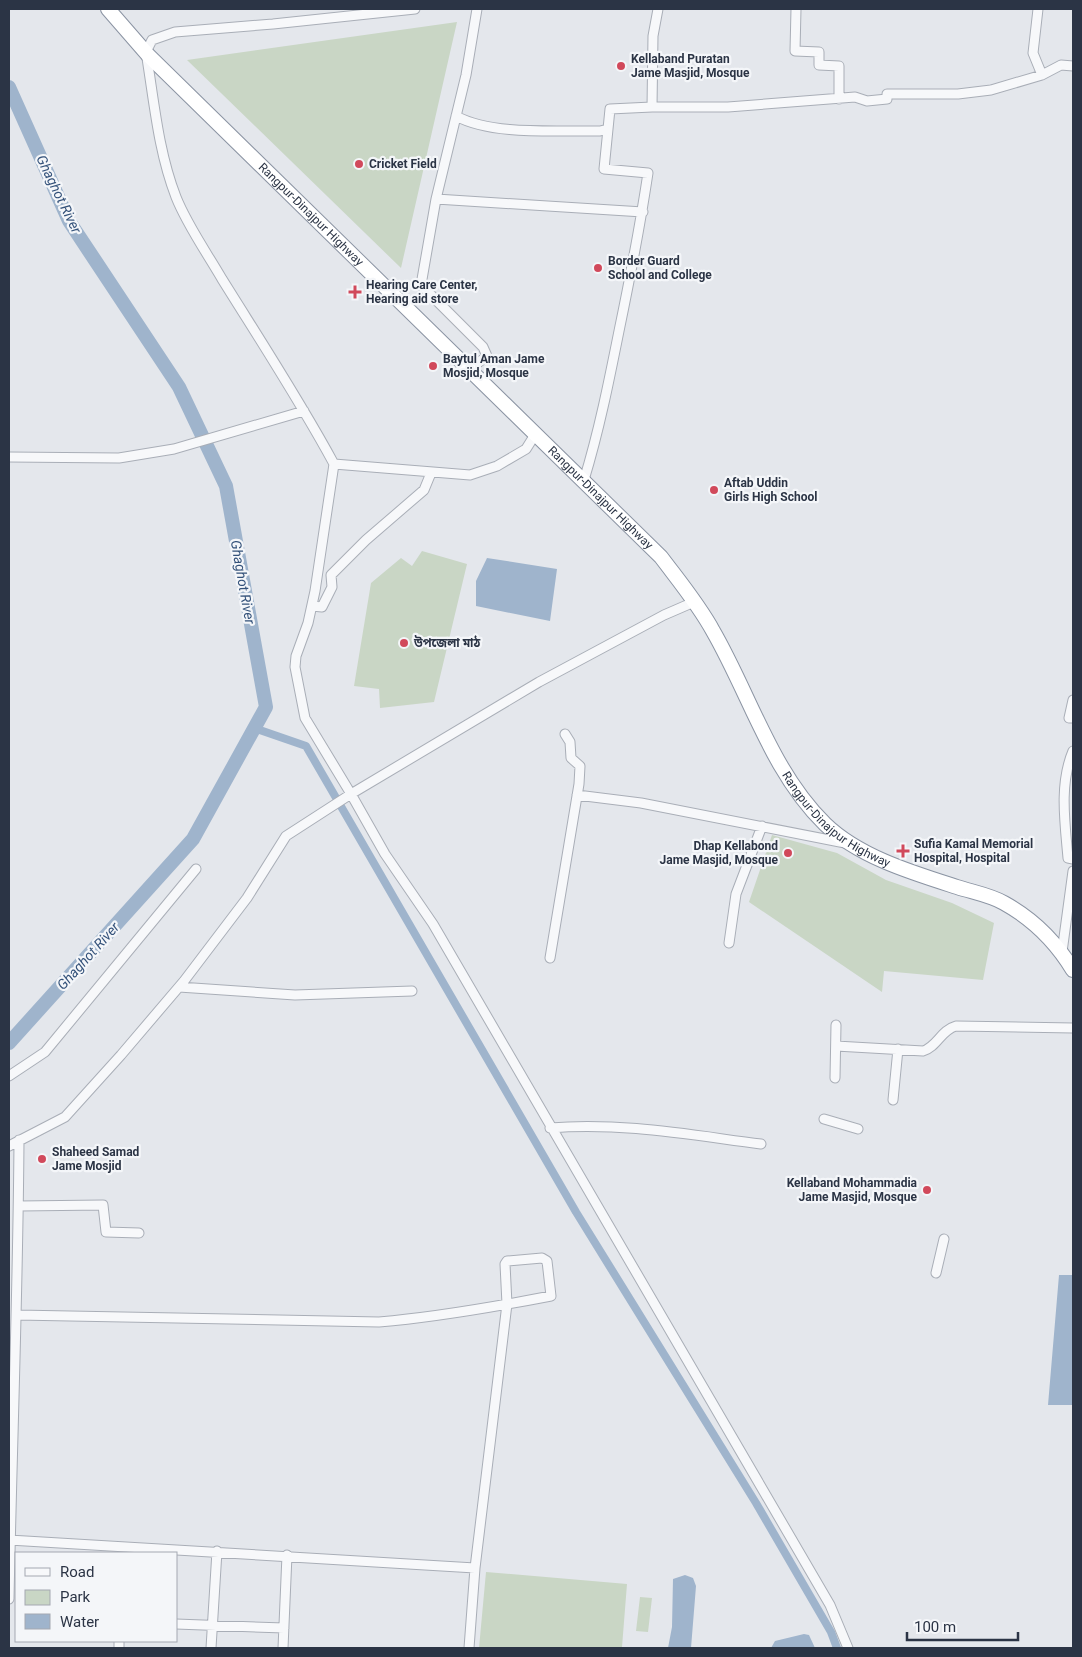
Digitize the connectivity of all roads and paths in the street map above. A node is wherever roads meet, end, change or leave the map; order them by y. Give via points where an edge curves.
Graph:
1 (108, 9) edge
2 (415, 9) edge
3 (477, 9) edge
4 (658, 9) edge
5 (796, 9) edge
6 (1038, 9) edge
7 (146, 52) junction
8 (1073, 66) edge
9 (1042, 75) junction
10 (839, 99) junction
11 (652, 107) junction
12 (456, 116) junction
13 (608, 129) junction
14 (436, 199) junction
15 (642, 212) junction
16 (470, 369) junction
17 (304, 411) junction
18 (536, 433) junction
19 (9, 457) edge
20 (334, 464) junction
21 (431, 473) junction
22 (584, 480) junction
23 (694, 602) junction
24 (312, 606) junction
25 (1073, 700) edge
26 (1073, 718) edge
27 (565, 734) dead end
28 (1073, 751) edge
29 (350, 795) junction
30 (577, 795) junction
31 (762, 826) junction
32 (852, 845) junction
33 (1073, 860) edge
34 (196, 869) dead end
35 (1073, 871) edge
36 (1069, 931) edge
37 (729, 943) dead end
38 (1062, 952) junction
39 (550, 958) dead end
40 (1073, 970) edge
41 (179, 987) junction
42 (412, 991) dead end
43 (836, 1025) dead end
44 (1073, 1028) edge
45 (836, 1046) junction
46 (898, 1049) junction
47 (9, 1076) edge
48 (835, 1078) dead end
49 (893, 1100) dead end
50 (824, 1119) dead end
51 (550, 1128) junction
52 (858, 1129) dead end
53 (19, 1140) junction
54 (761, 1144) dead end
55 (9, 1146) edge
56 (19, 1206) junction
57 (139, 1233) dead end
58 (944, 1239) dead end
59 (936, 1273) dead end
60 (507, 1304) junction
61 (18, 1315) junction
62 (9, 1540) edge
63 (125, 1550) edge
64 (216, 1551) junction
65 (287, 1555) junction
66 (475, 1568) junction
67 (9, 1599) edge
68 (178, 1624) edge
69 (212, 1626) junction
70 (284, 1628) junction
71 (211, 1648) edge
72 (283, 1648) edge
73 (470, 1648) edge
74 (848, 1648) edge

1 - 7 highway, Rangpur-Dinajpur Highway
2 - 7 street via 175,32 152,40
3 - 12 street
4 - 11 street via 653,36
5 - 10 street via 795,51 819,52 819,66 839,66
6 - 9 street via 1033,53
7 - 16 highway, Rangpur-Dinajpur Highway
7 - 17 street via 163,157 176,198
8 - 9 street via 1061,65
9 - 10 street via 991,90 958,94 888,94 887,99 867,101 855,97
10 - 11 street via 728,107
11 - 13 street via 610,109
12 - 13 street via 472,125 495,129
12 - 14 street
13 - 15 street via 604,169 648,173
14 - 15 street
14 - 16 street via 420,285 483,347 487,356
15 - 22 street via 604,402
16 - 18 highway, Rangpur-Dinajpur Highway
17 - 19 street via 174,449 119,458
17 - 20 street
18 - 21 street via 526,449 497,466 470,475
18 - 22 highway, Rangpur-Dinajpur Highway
20 - 21 street
20 - 24 street
21 - 24 street via 424,490 331,575 332,587 322,607
22 - 23 highway, Rangpur-Dinajpur Highway via 661,557
23 - 29 street via 539,682
23 - 32 highway, Rangpur-Dinajpur Highway via 713,631 774,753 802,799 826,825
24 - 29 street via 295,667 305,718
25 - 26 street via 1069,718
27 - 30 street via 570,742 571,758 580,766
28 - 33 street via 1064,804 1068,858
29 - 41 street via 286,836 247,898
29 - 51 street via 384,854 433,924
30 - 31 street via 641,803
30 - 39 street
31 - 32 street
31 - 37 street via 736,894
32 - 38 highway, Rangpur-Dinajpur Highway via 931,879 1002,902 1033,922
34 - 47 street via 45,1052
35 - 36 street
36 - 38 street
38 - 40 highway, Rangpur-Dinajpur Highway
41 - 42 street via 295,995
41 - 53 street via 65,1117
43 - 45 street
44 - 46 street via 956,1026 945,1030 927,1050
45 - 46 street
45 - 48 street
46 - 49 street
50 - 52 street
51 - 54 street via 631,1127
51 - 74 street via 830,1605
53 - 55 street
53 - 56 street
56 - 57 street via 103,1205 106,1232
56 - 61 street
58 - 59 street
60 - 60 street via 551,1296 546,1261 542,1258 507,1261
60 - 61 street via 420,1319 379,1322
60 - 66 street
61 - 62 street
62 - 63 street
62 - 67 street
63 - 64 street
64 - 65 street
64 - 69 street
65 - 66 street
65 - 70 street
66 - 73 street
68 - 69 street
69 - 70 street
69 - 71 street
70 - 72 street

